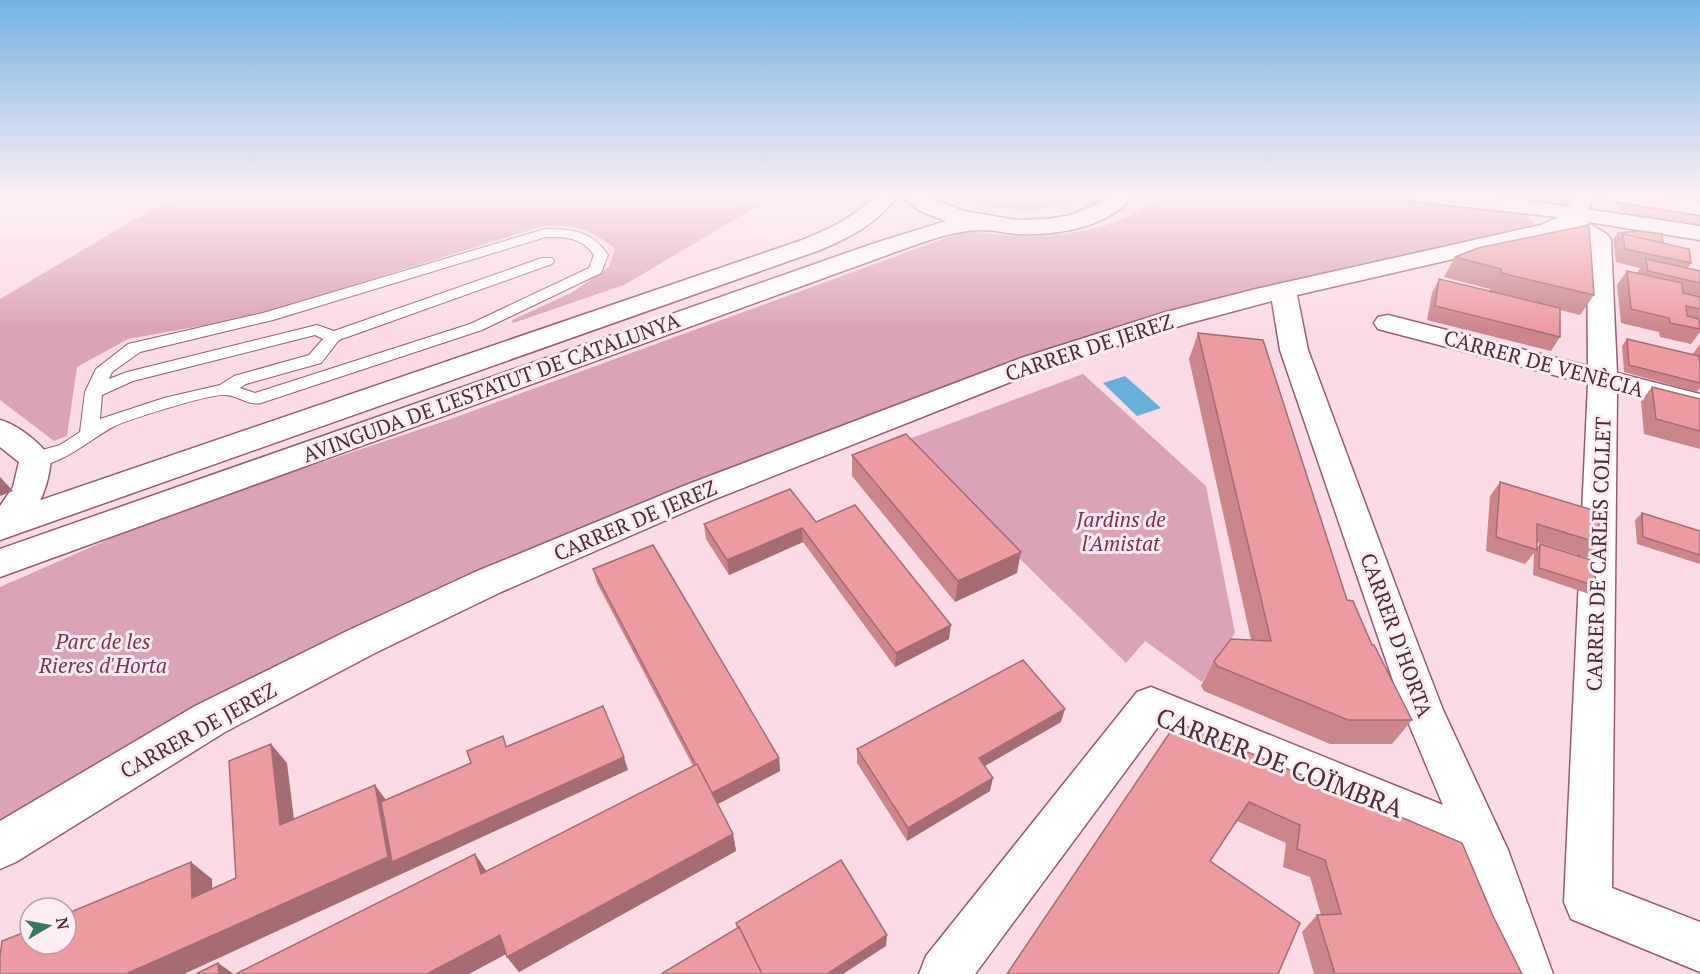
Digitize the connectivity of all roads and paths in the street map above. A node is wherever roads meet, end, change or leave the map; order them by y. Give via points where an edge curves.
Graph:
1 (517, 239) edge
2 (588, 239) edge
3 (823, 239) edge
4 (910, 239) edge
5 (1508, 239) edge
6 (1599, 239) edge
7 (547, 261) dead end
8 (1297, 288) junction
9 (1388, 323) dead end
10 (333, 337) junction
11 (1603, 378) junction
12 (226, 389) junction
13 (94, 392) junction
14 (1700, 404) edge
15 (0, 430) edge
16 (89, 435) junction
17 (35, 459) junction
18 (0, 525) edge
19 (0, 563) edge
20 (0, 846) edge
21 (1485, 850) junction
22 (1700, 947) edge
23 (944, 974) edge
24 (1528, 974) edge

1 - 13 lane via 267,317 134,348 105,369
2 - 12 lane via 601,255 596,270 476,327 255,399
3 - 18 street, AVINGUDA DE L'ESTATUT DE CATALUNYA
4 - 19 street, AVINGUDA DE L'ESTATUT DE CATALUNYA
5 - 8 street, CARRER DE JEREZ
6 - 11 street, CARRER DE CARLES COLLET
7 - 10 lane
8 - 20 street, CARRER DE JEREZ via 1176,318 1031,364 698,493 488,582 210,719
8 - 21 street, CARRER D'HORTA via 1294,350 1423,710
9 - 11 street, CARRER DE VENÈCIA
10 - 12 lane via 315,359 240,380
10 - 13 lane via 317,330 127,377
11 - 14 street, CARRER DE VENÈCIA
11 - 22 street, CARRER DE CARLES COLLET via 1588,902
12 - 16 lane via 108,422
13 - 16 lane
15 - 17 street
16 - 17 lane via 67,449
17 - 18 street via 33,482 18,509
21 - 23 street, CARRER DE COÏMBRA via 1418,816 1151,705
21 - 24 street, CARRER D'HORTA

